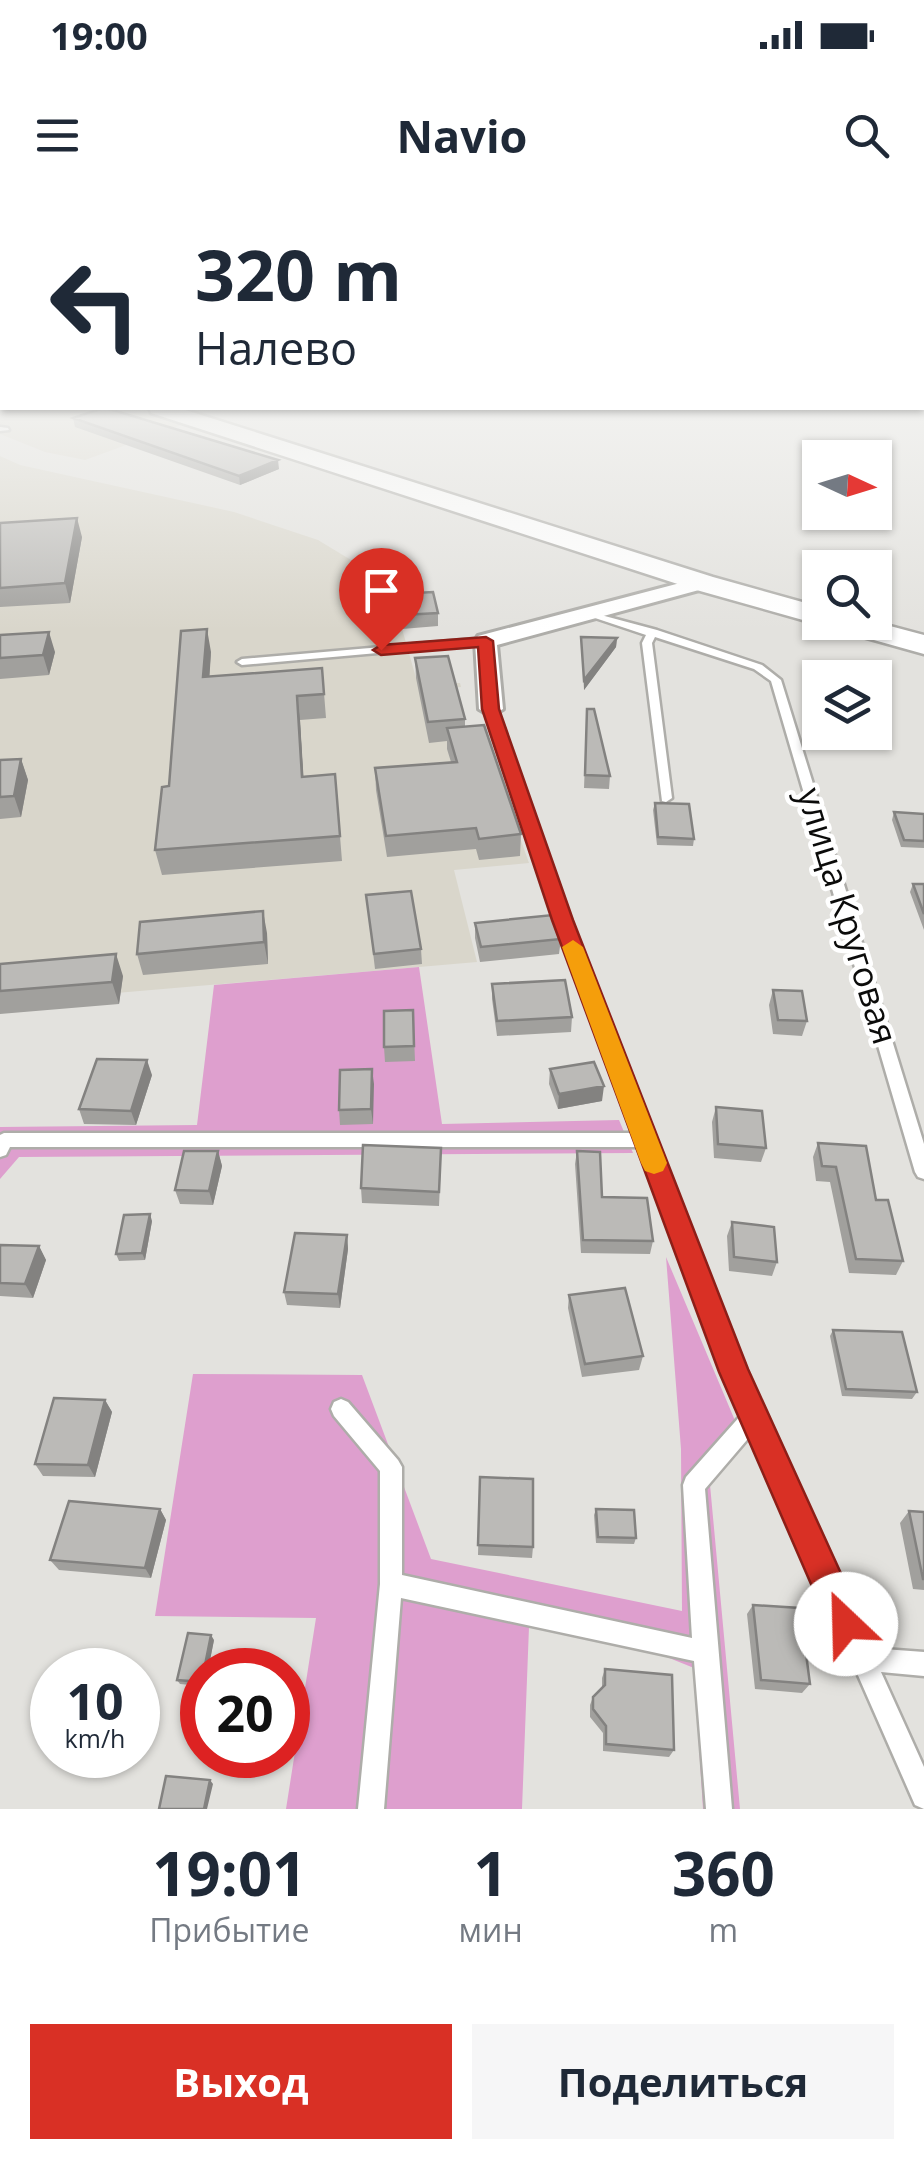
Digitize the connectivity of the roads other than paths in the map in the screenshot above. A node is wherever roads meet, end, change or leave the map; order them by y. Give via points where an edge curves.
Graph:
1 (380, 479) edge
2 (703, 583) junction
3 (802, 611) edge
4 (589, 614) junction
5 (653, 632) junction
6 (892, 637) edge
7 (486, 641) junction
8 (924, 646) edge
9 (242, 662) dead end
10 (491, 709) joint
11 (666, 798) dead end
12 (645, 1140) junction
13 (0, 1150) edge
14 (924, 1172) edge
15 (341, 1409) dead end
16 (754, 1416) junction
17 (391, 1584) junction
18 (705, 1652) junction
19 (862, 1659) junction
20 (924, 1664) edge
21 (924, 1796) edge
22 (370, 1809) edge
23 (719, 1809) edge

1 - 2 street
2 - 3 street
2 - 4 street
4 - 5 lane, улица Круговая
4 - 7 street
5 - 11 lane via 647,642
5 - 14 lane, улица Круговая via 758,667 776,680
6 - 8 street
7 - 9 lane
7 - 10 street
10 - 12 lane
12 - 13 lane via 4,1140
12 - 16 lane
15 - 17 lane via 391,1466
16 - 18 lane via 694,1485
16 - 19 lane
17 - 18 lane
17 - 22 lane
18 - 23 lane
19 - 20 lane
19 - 21 lane

